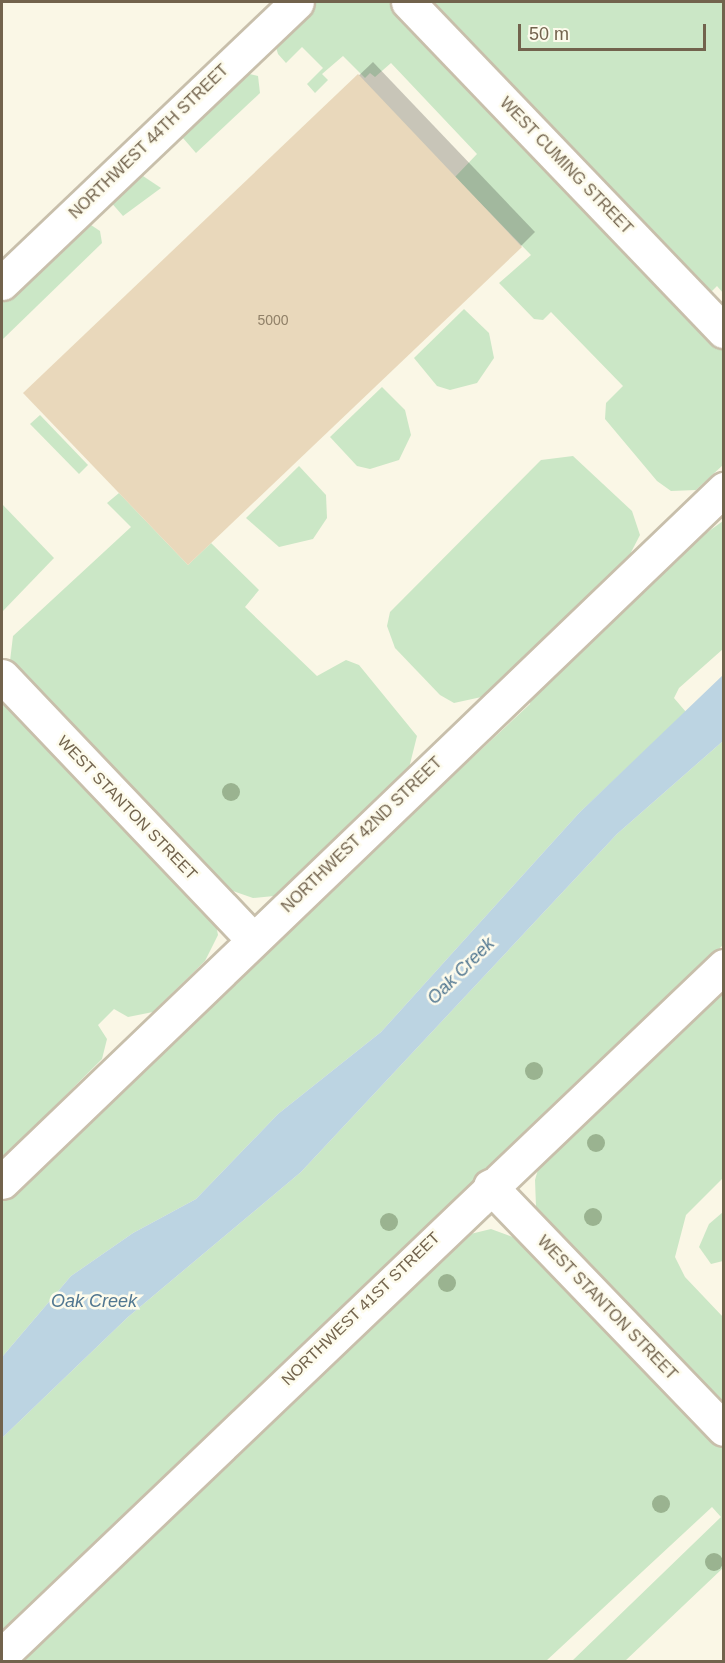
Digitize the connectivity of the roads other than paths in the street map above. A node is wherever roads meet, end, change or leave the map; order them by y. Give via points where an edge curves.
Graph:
1 (297, 2) edge
2 (408, 2) edge
3 (2, 283) edge
4 (723, 332) edge
5 (723, 489) edge
6 (2, 676) edge
7 (253, 940) junction
8 (723, 966) edge
9 (2, 1182) edge
10 (490, 1186) junction
11 (723, 1429) edge
12 (2, 1654) edge

1 - 3 street, NORTHWEST 44TH STREET
2 - 4 street, WEST CUMING STREET
5 - 7 street, NORTHWEST 42ND STREET
6 - 7 street, WEST STANTON STREET
7 - 9 street, NORTHWEST 42ND STREET
8 - 10 street, NORTHWEST 41ST STREET
10 - 11 street, WEST STANTON STREET
10 - 12 street, NORTHWEST 41ST STREET

